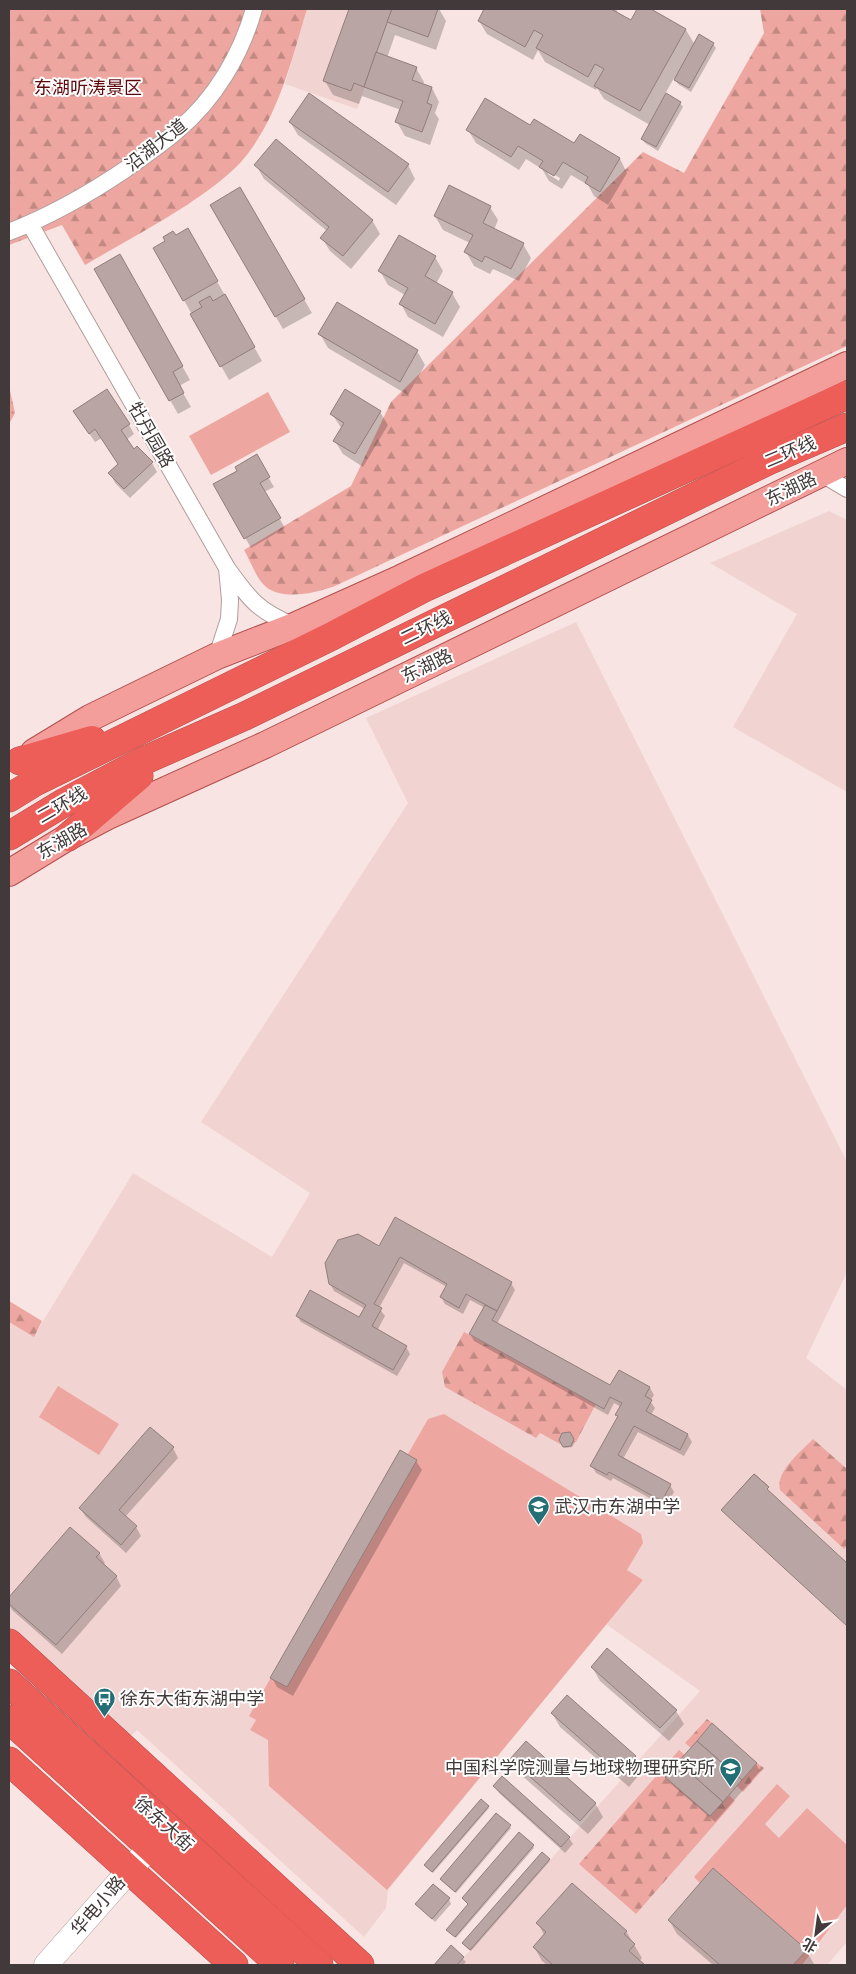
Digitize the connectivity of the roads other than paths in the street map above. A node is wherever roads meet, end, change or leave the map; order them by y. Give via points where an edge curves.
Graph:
1 (254, 9) edge
2 (30, 224) junction
3 (9, 232) edge
4 (847, 364) edge
5 (847, 395) edge
6 (847, 428) edge
7 (847, 462) edge
8 (822, 474) junction
9 (847, 489) edge
10 (227, 568) junction
11 (294, 626) junction
12 (217, 656) junction
13 (158, 721) junction
14 (169, 749) junction
15 (14, 764) edge
16 (9, 798) edge
17 (9, 836) edge
18 (68, 837) junction
19 (9, 873) edge
20 (9, 1643) edge
21 (9, 1683) edge
22 (9, 1719) edge
23 (9, 1762) edge
24 (150, 1847) junction
25 (129, 1870) junction
26 (46, 1965) edge
27 (234, 1965) edge
28 (280, 1965) edge
29 (319, 1965) edge
30 (360, 1965) edge

1 - 2 street, 沿湖大道 via 246,36 228,70 180,129 112,178
2 - 3 street, 沿湖大道
2 - 10 street, 牡丹园路
4 - 11 main road via 410,574
5 - 13 highway, 二环线 via 426,588
6 - 14 highway, 二环线 via 768,461 271,703
7 - 8 main road, 东湖路
8 - 9 street
8 - 18 main road, 东湖路 via 274,741
10 - 11 street via 251,601 271,616
10 - 12 street, 牡丹园路 via 229,619
11 - 12 main road
12 - 15 main road via 90,718
13 - 15 highway
13 - 16 highway, 二环线
14 - 17 highway, 二环线 via 65,802
14 - 18 highway
18 - 19 main road, 东湖路
20 - 30 highway
21 - 29 highway, 徐东大街
22 - 24 highway, 徐东大街
23 - 25 highway
24 - 25 street, 华电小路
24 - 28 highway, 徐东大街
25 - 26 street, 华电小路
25 - 27 highway

